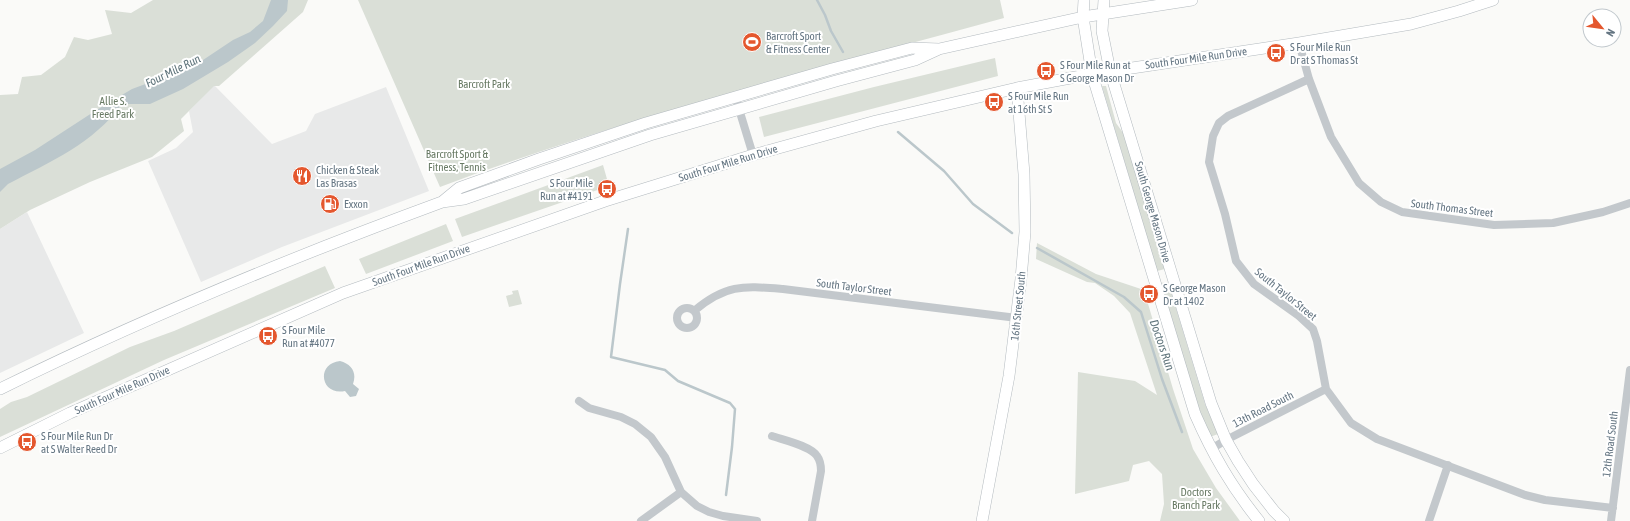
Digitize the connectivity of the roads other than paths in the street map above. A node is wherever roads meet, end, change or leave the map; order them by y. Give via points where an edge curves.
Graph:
1 (1084, 0) edge
2 (1104, 0) edge
3 (1192, 0) edge
4 (1493, 0) edge
5 (1102, 14) junction
6 (1083, 17) junction
7 (1299, 43) junction
8 (939, 49) junction
9 (1110, 71) junction
10 (1092, 74) junction
11 (1309, 78) junction
12 (1017, 88) junction
13 (735, 96) junction
14 (739, 109) junction
15 (753, 155) junction
16 (442, 202) junction
17 (1630, 202) edge
18 (1171, 274) junction
19 (1154, 279) junction
20 (694, 311) dead end
21 (1017, 318) junction
22 (1630, 370) edge
23 (0, 389) edge
24 (1326, 389) junction
25 (579, 401) dead end
26 (772, 436) dead end
27 (1226, 440) junction
28 (0, 448) edge
29 (1210, 449) junction
30 (1448, 465) junction
31 (681, 492) junction
32 (1613, 508) junction
33 (641, 521) edge
34 (757, 521) edge
35 (812, 521) edge
36 (982, 521) edge
37 (1259, 521) edge
38 (1284, 521) edge
39 (1429, 521) edge
40 (1611, 521) edge

1 - 6 main road, South George Mason Drive
2 - 5 main road, South George Mason Drive
3 - 5 main road
4 - 7 main road, South Four Mile Run Drive via 1411,24
5 - 6 main road
5 - 9 main road, South George Mason Drive via 1102,31
6 - 8 main road
6 - 10 main road, South George Mason Drive
7 - 9 main road, South Four Mile Run Drive
7 - 11 street, South Thomas Street
8 - 13 main road via 912,48
8 - 14 main road via 915,60
9 - 10 main road, South Four Mile Run Drive
9 - 18 main road, South George Mason Drive
10 - 12 main road, South Four Mile Run Drive
10 - 19 main road, South George Mason Drive
11 - 17 street, South Thomas Street via 1331,137 1359,183 1381,202 1402,212 1494,225 1553,223 1603,212
11 - 24 street, South Taylor Street via 1228,116 1219,123 1213,136 1209,162 1236,261 1254,284 1313,329
12 - 15 main road, South Four Mile Run Drive via 876,121
12 - 21 main road, 16th Street South via 1024,174 1025,232
13 - 14 street
13 - 16 main road via 646,123 459,188
14 - 15 street
14 - 16 main road via 650,135 464,199
15 - 28 main road, South Four Mile Run Drive via 605,201 343,293 70,413
16 - 23 main road via 308,252 152,318
18 - 19 main road
18 - 27 main road, South George Mason Drive via 1204,384
19 - 29 main road, South George Mason Drive via 1195,414
20 - 21 street, South Taylor Street via 722,292 745,287 783,289
21 - 36 main road, 16th Street South
22 - 32 street, 12th Road South
24 - 27 street, 13th Road South
24 - 30 street, South Taylor Street via 1351,423 1377,439
25 - 31 street via 589,408 621,417 635,424 651,437 665,457
26 - 35 street via 809,449 817,455 821,471
27 - 29 street, 13th Road South
27 - 38 main road, South George Mason Drive via 1253,484
29 - 37 main road, South George Mason Drive
30 - 32 street, South Taylor Street via 1525,495 1545,500
30 - 39 street
31 - 33 street
31 - 34 street via 696,506 709,512
32 - 40 street, 12th Road South

